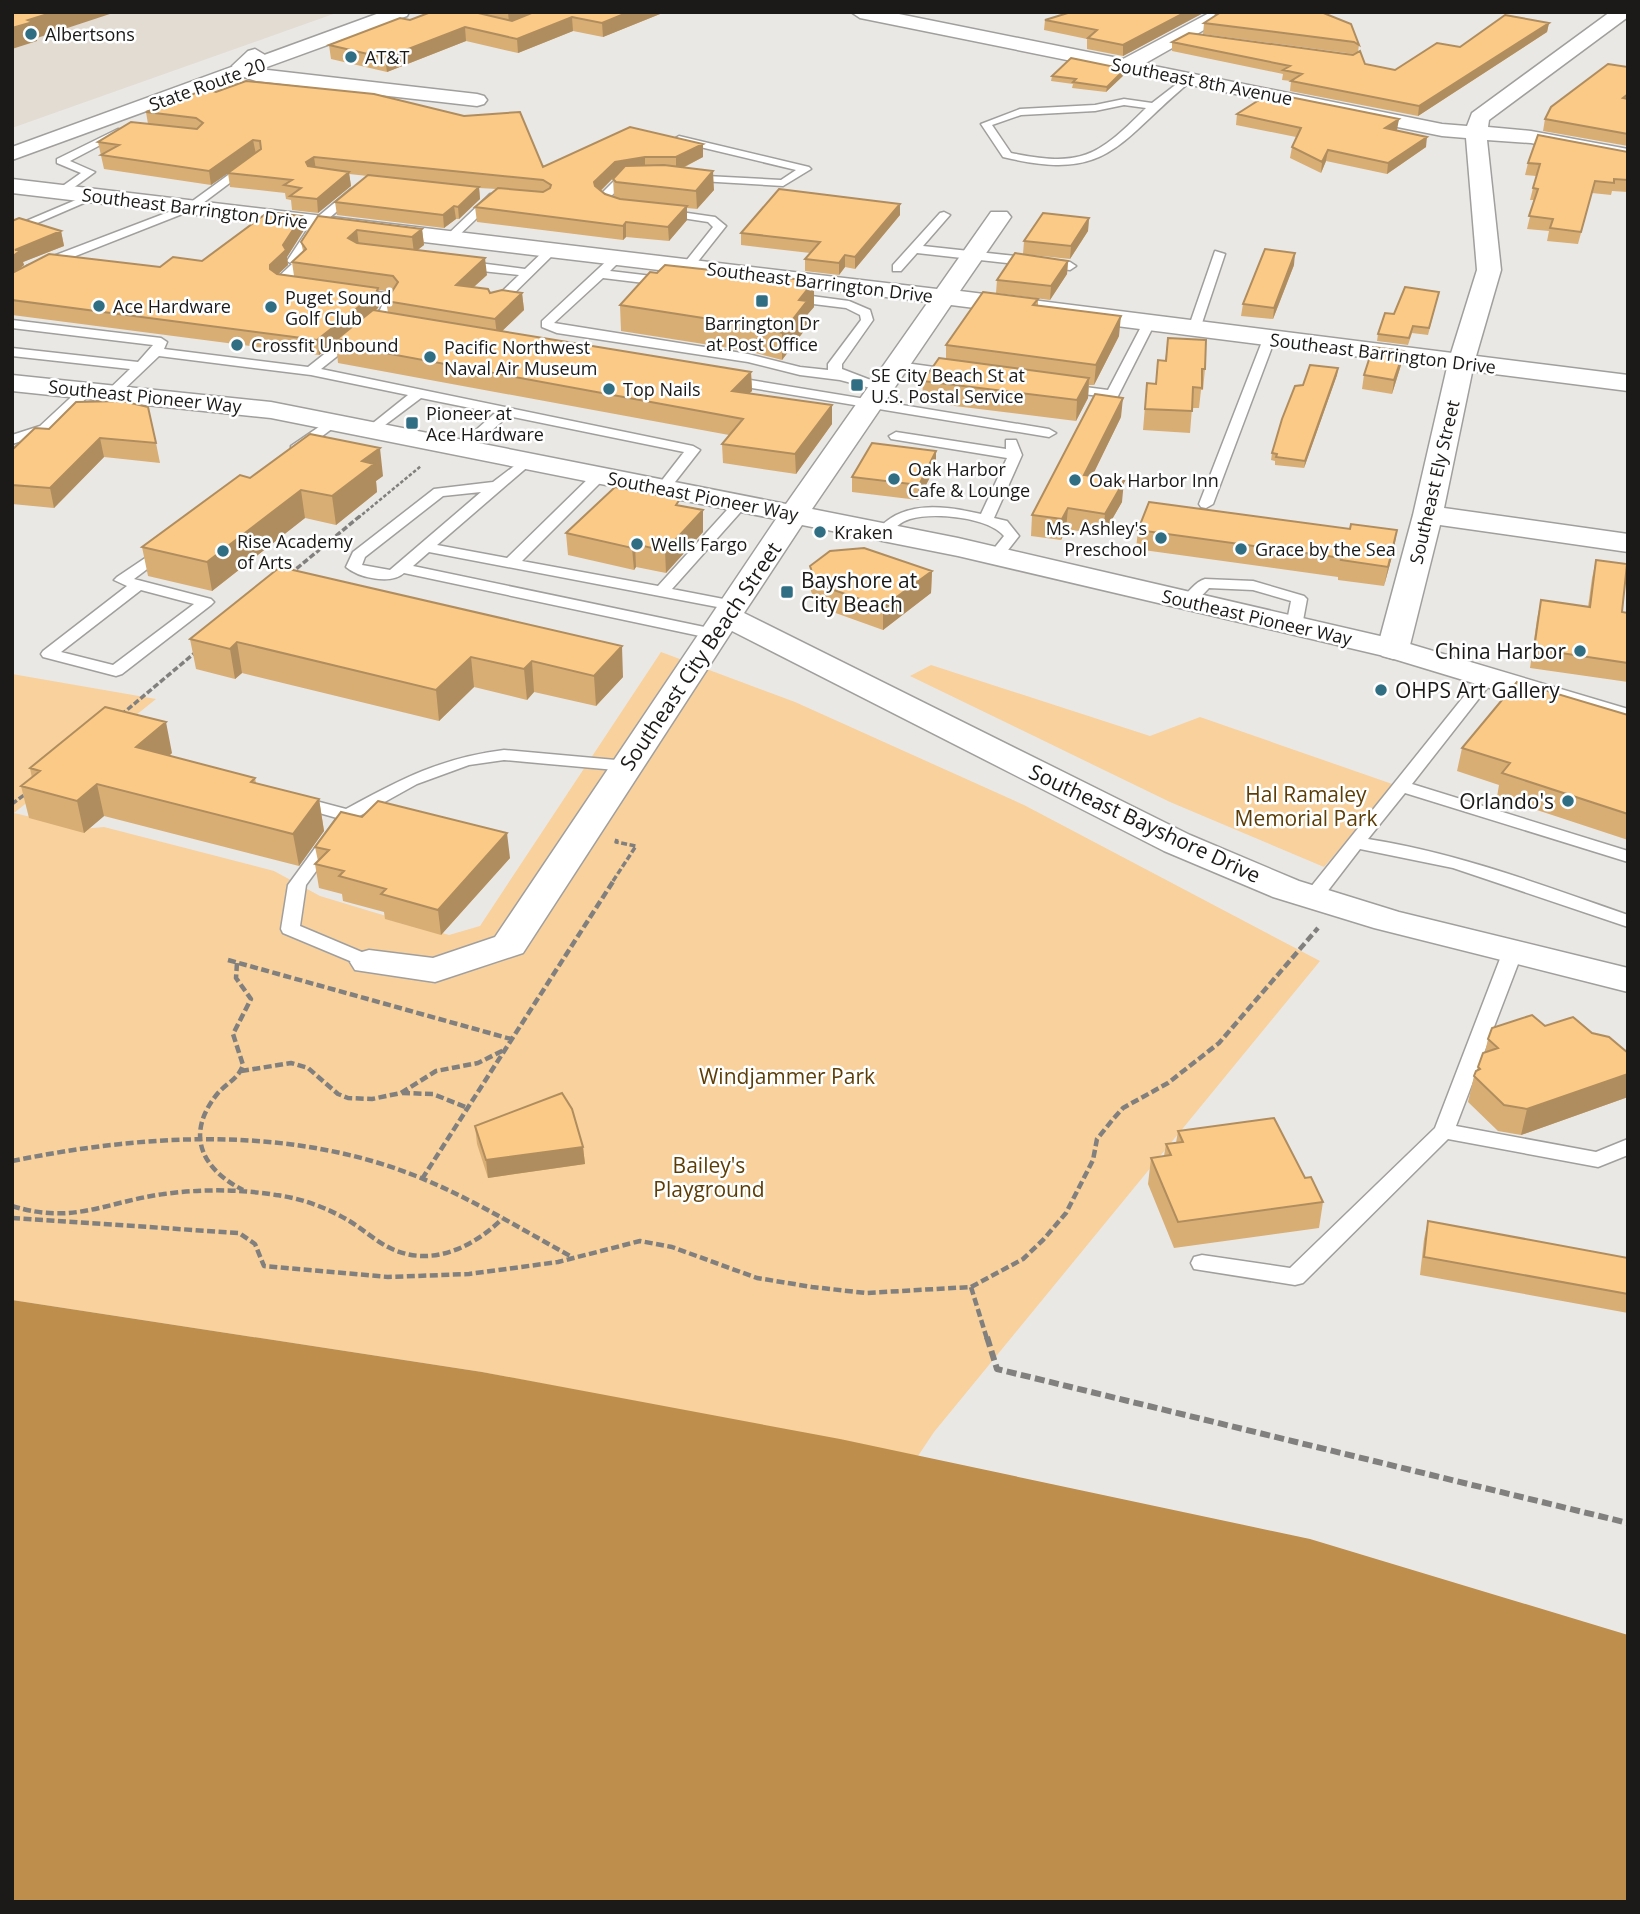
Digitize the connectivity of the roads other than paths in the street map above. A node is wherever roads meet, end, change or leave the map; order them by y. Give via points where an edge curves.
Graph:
1 (860, 12) edge
2 (1622, 12) edge
3 (388, 14) edge
4 (1211, 18) edge
5 (250, 63) junction
6 (1125, 66) junction
7 (1187, 79) junction
8 (477, 100) dead end
9 (1154, 106) junction
10 (95, 124) junction
11 (122, 131) junction
12 (135, 132) edge
13 (1476, 132) junction
14 (678, 139) edge
15 (12, 143) edge
16 (12, 154) edge
17 (1628, 156) edge
18 (257, 159) edge
19 (644, 177) edge
20 (681, 179) edge
21 (354, 180) edge
22 (12, 186) edge
23 (61, 192) junction
24 (495, 195) edge
25 (94, 196) junction
26 (191, 207) junction
27 (944, 215) dead end
28 (999, 216) dead end
29 (318, 222) junction
30 (12, 231) edge
31 (450, 238) junction
32 (915, 248) junction
33 (552, 250) junction
34 (1219, 254) dead end
35 (974, 255) junction
36 (450, 264) edge
37 (609, 266) junction
38 (1070, 266) dead end
39 (897, 268) dead end
40 (31, 269) junction
41 (12, 270) edge
42 (528, 273) junction
43 (683, 275) junction
44 (12, 283) edge
45 (304, 285) edge
46 (783, 290) junction
47 (341, 291) edge
48 (946, 297) junction
49 (496, 304) edge
50 (1149, 323) junction
51 (12, 324) edge
52 (1194, 329) junction
53 (1269, 338) junction
54 (12, 352) edge
55 (156, 352) junction
56 (1461, 363) junction
57 (141, 366) junction
58 (311, 372) junction
59 (965, 375) edge
60 (843, 376) junction
61 (716, 379) edge
62 (12, 383) edge
63 (1628, 383) edge
64 (884, 386) junction
65 (1045, 386) edge
66 (100, 391) junction
67 (419, 393) junction
68 (505, 411) junction
69 (332, 422) junction
70 (1005, 426) junction
71 (373, 430) junction
72 (1049, 433) dead end
73 (895, 436) dead end
74 (12, 440) edge
75 (455, 447) junction
76 (289, 455) edge
77 (1015, 455) junction
78 (526, 461) junction
79 (600, 475) junction
80 (496, 486) junction
81 (663, 488) junction
82 (741, 503) junction
83 (1206, 504) dead end
84 (794, 514) junction
85 (1428, 515) junction
86 (986, 520) junction
87 (883, 532) junction
88 (178, 538) edge
89 (1628, 543) edge
90 (425, 547) junction
91 (996, 556) junction
92 (511, 563) junction
93 (402, 568) junction
94 (138, 585) junction
95 (662, 591) junction
96 (725, 618) junction
97 (1393, 649) junction
98 (1487, 678) junction
99 (1628, 720) edge
100 (627, 765) junction
101 (1401, 786) junction
102 (285, 798) edge
103 (348, 815) junction
104 (1356, 843) junction
105 (1628, 857) edge
106 (1325, 901) junction
107 (1628, 922) edge
108 (1513, 951) junction
109 (369, 962) joint
110 (1628, 980) edge
111 (1444, 1131) junction
112 (1628, 1146) edge
113 (1202, 1263) dead end

1 - 6 street, Southeast 8th Avenue
2 - 13 street via 1479,117
3 - 5 street, State Route 20
4 - 6 street via 1186,37
5 - 8 street via 282,80
5 - 10 street, State Route 20
5 - 15 street, State Route 20
6 - 7 street, Southeast 8th Avenue
7 - 9 lane
7 - 13 street, Southeast 8th Avenue via 1443,130
9 - 9 lane via 1102,155 1077,164 1007,155 986,124 1020,112 1124,102
10 - 11 lane
10 - 16 street, State Route 20
11 - 12 lane
11 - 23 lane via 61,161 89,172
13 - 17 street, Southeast 8th Avenue
13 - 56 street, Southeast Ely Street via 1489,270
14 - 20 lane via 805,169 783,183
18 - 26 lane
19 - 43 lane via 621,180 603,198 613,206 711,219 720,226
21 - 29 lane via 366,182
22 - 23 street, Southeast Barrington Drive
23 - 25 street, Southeast Barrington Drive
24 - 31 lane
25 - 26 street, Southeast Barrington Drive
25 - 30 lane
26 - 29 street, Southeast Barrington Drive
26 - 40 lane
27 - 32 lane
28 - 35 street, Southeast City Beach Street
29 - 31 street, Southeast Barrington Drive
29 - 45 lane via 293,261 300,263 280,282
31 - 33 street, Southeast Barrington Drive
32 - 35 lane
32 - 39 lane
33 - 37 street, Southeast Barrington Drive
33 - 42 lane
34 - 52 lane
35 - 38 lane
35 - 48 street, Southeast City Beach Street
36 - 42 lane
37 - 43 street, Southeast Barrington Drive
37 - 60 lane via 546,324
40 - 41 lane
40 - 44 lane
42 - 49 lane
43 - 46 street, Southeast Barrington Drive
46 - 48 street, Southeast Barrington Drive
46 - 60 lane via 866,313 867,320 835,364 835,371
47 - 58 lane via 391,298 380,323
48 - 50 street, Southeast Barrington Drive
48 - 64 street, Southeast City Beach Street
50 - 52 street, Southeast Barrington Drive
50 - 65 lane via 1112,395
51 - 55 lane via 161,342
52 - 53 street, Southeast Barrington Drive
53 - 56 street, Southeast Barrington Drive
53 - 83 lane
54 - 57 lane
55 - 57 lane
55 - 58 lane
56 - 63 street, Southeast Barrington Drive
56 - 85 street, Southeast Ely Street
57 - 66 lane
58 - 67 lane
59 - 64 lane
60 - 64 lane
61 - 64 lane
62 - 66 street, Southeast Pioneer Way
64 - 70 lane
64 - 84 street, Southeast City Beach Street
66 - 69 street, Southeast Pioneer Way via 234,405
66 - 74 lane via 45,429
67 - 68 lane
67 - 71 lane
68 - 75 lane
68 - 81 lane via 693,450
69 - 71 street, Southeast Pioneer Way
69 - 76 lane
70 - 72 lane
70 - 77 lane
71 - 75 street, Southeast Pioneer Way
73 - 77 lane
75 - 78 street, Southeast Pioneer Way
77 - 86 lane
78 - 79 street, Southeast Pioneer Way
78 - 80 lane
79 - 81 street, Southeast Pioneer Way
79 - 92 lane
80 - 90 lane
80 - 93 lane via 439,492 359,555 354,566 393,575
81 - 82 street, Southeast Pioneer Way
82 - 84 street, Southeast Pioneer Way
82 - 95 lane
84 - 87 street, Southeast Pioneer Way
84 - 96 street, Southeast City Beach Street
85 - 89 street
85 - 97 street, Southeast Ely Street
86 - 87 lane via 949,511 909,514
86 - 91 lane via 1002,524 1012,536
87 - 91 street, Southeast Pioneer Way
88 - 94 lane via 122,580
90 - 92 lane
90 - 93 lane
91 - 97 street, Southeast Pioneer Way
92 - 95 lane
93 - 96 lane
94 - 94 lane via 206,602 116,671 49,654
95 - 96 lane
96 - 100 street, Southeast City Beach Street
96 - 106 street, Southeast Bayshore Drive via 1177,843
97 - 98 street, Southeast Pioneer Way
98 - 99 street, Southeast Pioneer Way
98 - 101 lane
100 - 103 lane via 504,755 466,760 411,780
100 - 109 street, Southeast City Beach Street via 509,945 435,970
101 - 104 lane
101 - 105 lane
102 - 103 lane
103 - 109 lane via 297,885 290,929
104 - 106 lane
104 - 107 lane via 1449,861
106 - 108 street, Southeast Bayshore Drive
108 - 110 street, Southeast Bayshore Drive
108 - 111 lane
111 - 112 lane via 1598,1160
111 - 113 lane via 1295,1277

